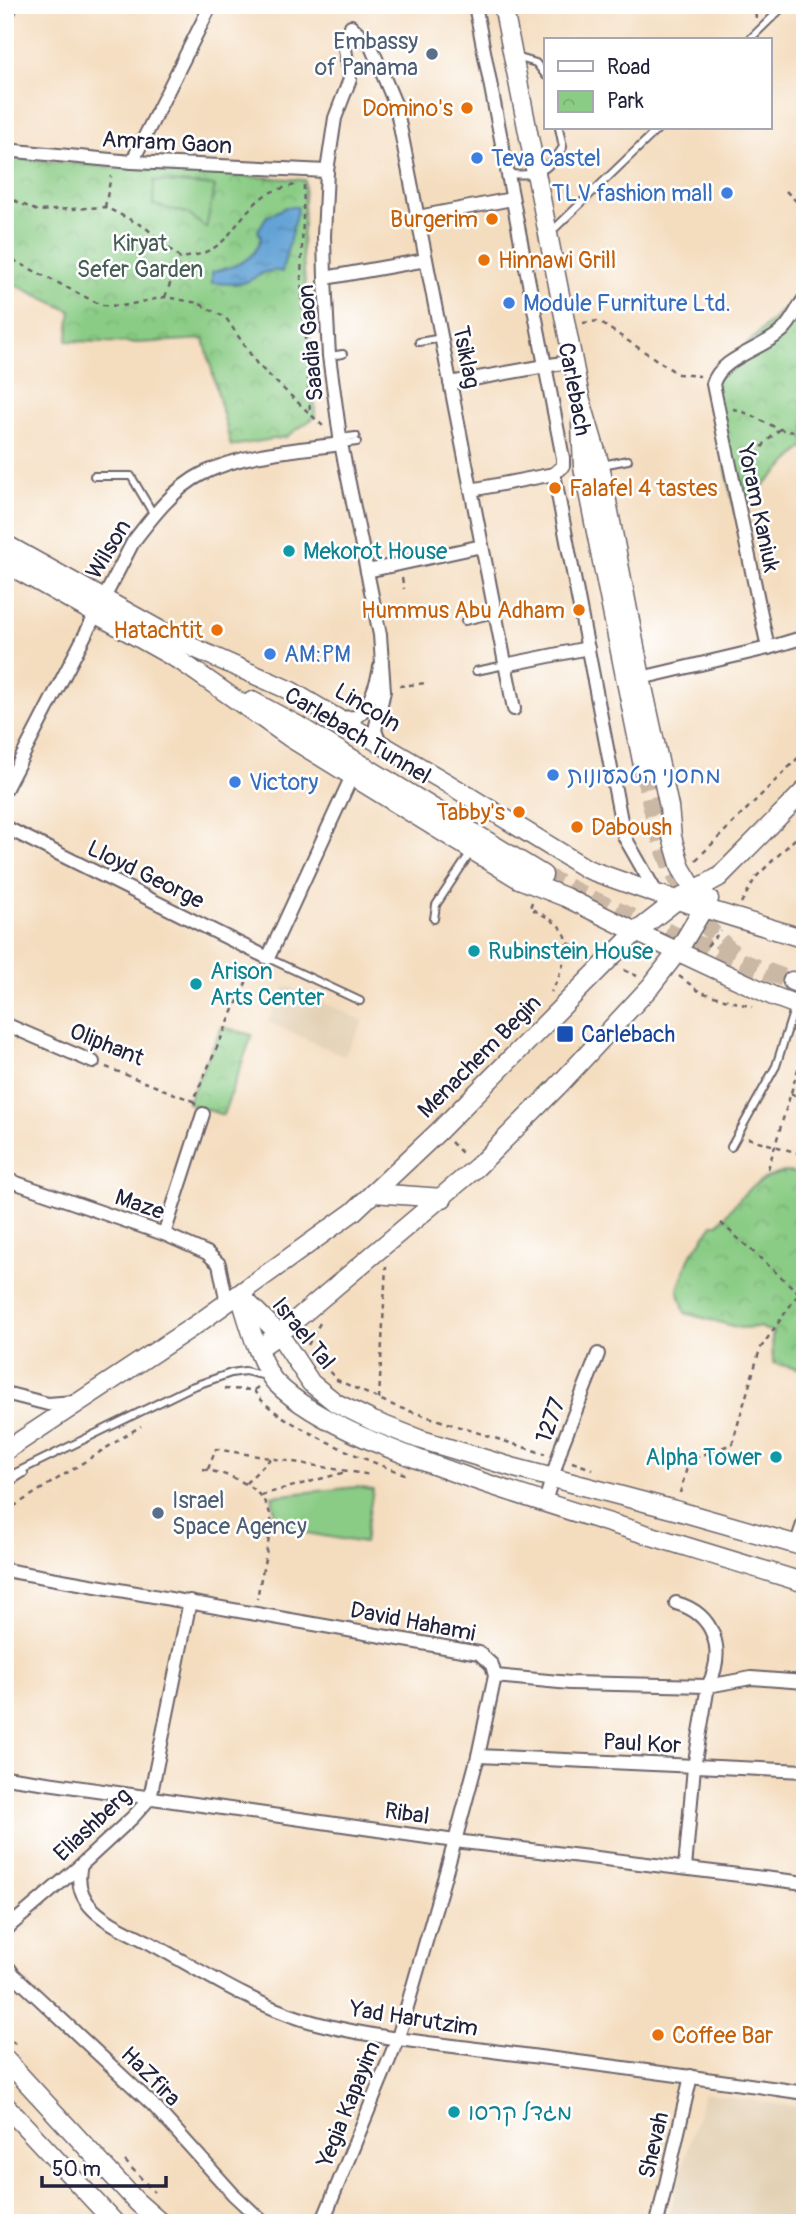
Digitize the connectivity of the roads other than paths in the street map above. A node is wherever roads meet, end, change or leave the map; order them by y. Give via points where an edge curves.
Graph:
1 (9, 5) edge
2 (211, 5) edge
3 (502, 5) edge
4 (785, 5) edge
5 (475, 6) edge
6 (5, 13) edge
7 (351, 26) joint
8 (751, 38) edge
9 (513, 57) junction
10 (544, 73) edge
11 (559, 130) edge
12 (657, 130) edge
13 (5, 150) edge
14 (132, 162) junction
15 (327, 171) junction
16 (507, 174) junction
17 (537, 175) junction
18 (512, 199) junction
19 (418, 217) junction
20 (549, 234) junction
21 (426, 260) junction
22 (325, 278) junction
23 (805, 298) edge
24 (442, 338) junction
25 (419, 342) dead end
26 (343, 354) dead end
27 (329, 356) junction
28 (573, 361) junction
29 (546, 366) junction
30 (450, 383) junction
31 (580, 397) junction
32 (356, 439) dead end
33 (340, 441) junction
34 (628, 460) dead end
35 (600, 465) junction
36 (554, 474) junction
37 (94, 476) dead end
38 (471, 490) junction
39 (154, 515) junction
40 (5, 544) edge
41 (482, 546) junction
42 (5, 564) edge
43 (366, 571) junction
44 (99, 606) junction
45 (495, 614) junction
46 (465, 621) dead end
47 (805, 637) edge
48 (588, 648) junction
49 (768, 648) junction
50 (381, 656) junction
51 (182, 662) junction
52 (505, 665) junction
53 (476, 671) dead end
54 (641, 678) junction
55 (514, 709) dead end
56 (337, 717) junction
57 (379, 741) junction
58 (643, 772) tunnel mouth
59 (352, 776) junction
60 (5, 790) edge
61 (805, 790) edge
62 (5, 827) edge
63 (472, 850) junction
64 (543, 875) tunnel mouth
65 (719, 877) junction
66 (694, 891) junction
67 (657, 894) junction
68 (677, 900) junction
69 (705, 908) junction
70 (434, 919) dead end
71 (636, 932) junction
72 (805, 939) edge
73 (678, 951) junction
74 (268, 958) junction
75 (360, 1002) dead end
76 (800, 1006) edge
77 (5, 1024) edge
78 (93, 1062) road end
79 (203, 1114) road end
80 (731, 1147) dead end
81 (5, 1179) edge
82 (373, 1194) junction
83 (443, 1198) junction
84 (164, 1234) junction
85 (233, 1299) junction
86 (279, 1334) junction
87 (258, 1349) junction
88 (598, 1354) dead end
89 (272, 1378) junction
90 (5, 1393) edge
91 (90, 1396) junction
92 (5, 1451) edge
93 (47, 1458) junction
94 (5, 1478) edge
95 (552, 1479) junction
96 (5, 1485) edge
97 (545, 1502) junction
98 (805, 1509) edge
99 (799, 1546) edge
100 (5, 1570) edge
101 (805, 1583) edge
102 (190, 1601) junction
103 (676, 1603) dead end
104 (495, 1676) junction
105 (805, 1682) edge
106 (708, 1686) junction
107 (478, 1756) junction
108 (694, 1767) junction
109 (805, 1771) edge
110 (5, 1777) edge
111 (150, 1798) junction
112 (455, 1842) junction
113 (81, 1865) junction
114 (685, 1868) junction
115 (805, 1883) edge
116 (7, 1930) edge
117 (5, 1963) edge
118 (398, 2038) junction
119 (5, 2059) edge
120 (691, 2076) junction
121 (805, 2093) edge
122 (5, 2105) edge
123 (115, 2223) edge
124 (158, 2223) edge
125 (264, 2223) edge
126 (322, 2223) edge
127 (657, 2223) edge

1 - 6 street
2 - 14 street
3 - 9 street, Carlebach
4 - 8 lane
5 - 16 street, Carlebach
7 - 15 street, Saadia Gaon via 345,49 350,79 335,118
7 - 19 street, Tsiklag via 370,44 396,106
9 - 10 lane via 536,63
9 - 17 street, Carlebach
11 - 17 lane via 563,147
12 - 20 lane
13 - 14 street, Amram Gaon
14 - 15 street, Amram Gaon
15 - 22 street, Saadia Gaon
16 - 17 lane
16 - 18 street, Carlebach
17 - 20 street, Carlebach
18 - 19 street
18 - 29 street, Carlebach
19 - 21 street, Tsiklag
20 - 28 street, Carlebach
21 - 22 street
21 - 24 street, Tsiklag
22 - 27 street, Saadia Gaon
23 - 49 street, Yoram Kaniuk via 786,328 719,370 713,391
24 - 25 lane
24 - 30 street, Tsiklag
26 - 27 lane
27 - 33 street, Saadia Gaon
28 - 29 street
28 - 31 street, Carlebach
29 - 30 street
29 - 36 street, Carlebach via 564,463
30 - 38 street, Tsiklag
31 - 35 street, Carlebach
31 - 58 street, Carlebach via 583,467
32 - 33 lane
33 - 39 street, Wilson via 257,457 201,474
33 - 43 street, Saadia Gaon
34 - 35 lane
35 - 54 street, Carlebach
36 - 38 street
36 - 48 street, Carlebach
37 - 39 lane via 131,476
38 - 41 street, Tsiklag
39 - 44 street, Wilson via 133,542
40 - 44 street, Lincoln
41 - 43 street
41 - 45 street, Tsiklag
42 - 44 street, Lincoln
43 - 50 street, Saadia Gaon
44 - 51 street, Lincoln
44 - 56 street, Lincoln via 267,678
44 - 60 street, Wilson
45 - 46 lane
45 - 52 street, Tsiklag
47 - 49 street
48 - 52 street
48 - 67 street, Carlebach via 624,836
49 - 54 street
50 - 56 street, Saadia Gaon via 376,683 361,713
50 - 57 street, Saadia Gaon via 384,688 374,730
51 - 59 street, Lincoln via 253,714
51 - 64 street, Carlebach Tunnel via 302,728
52 - 53 lane
52 - 55 street, Tsiklag
54 - 66 street, Carlebach via 672,837
56 - 57 street, Lincoln
57 - 67 street, Lincoln via 587,869
59 - 63 street, Lincoln
59 - 74 street
61 - 65 street, Menachem Begin
62 - 74 street, Lloyd George
63 - 70 lane via 436,905
63 - 71 street, Lincoln via 519,879
65 - 66 street, Menachem Begin
65 - 69 street, Menachem Begin
66 - 68 street, Menachem Begin
66 - 69 street, Carlebach
67 - 68 street, Lincoln
68 - 69 street, Lincoln
68 - 71 street, Menachem Begin
69 - 72 street, Lincoln
69 - 73 street, Menachem Begin
71 - 73 street, Lincoln
71 - 82 street, Menachem Begin
73 - 76 street, Lincoln
73 - 83 street, Menachem Begin via 557,1087
74 - 75 lane
76 - 80 lane via 776,1066
77 - 78 street, Oliphant
79 - 84 street
81 - 84 street, Maze
82 - 83 street
82 - 85 street, Menachem Begin
83 - 86 street, Menachem Begin
84 - 85 street, Maze via 207,1253 219,1264
85 - 86 street, Israel Tal
85 - 87 street, Israel Tal
85 - 91 street, Menachem Begin
86 - 87 street, Menachem Begin
86 - 95 street, Israel Tal via 311,1383 336,1403 419,1439
87 - 89 street, Israel Tal
88 - 95 street, 1277
89 - 93 lane via 245,1371 214,1378
89 - 97 street, Israel Tal via 310,1407 382,1445
90 - 91 street via 57,1405
91 - 92 street, Menachem Begin
93 - 94 lane
93 - 96 lane
95 - 97 street, 1277
95 - 99 street, Israel Tal
97 - 101 street, Israel Tal
98 - 99 lane
100 - 102 street, David Hahami
102 - 104 street, David Hahami via 479,1653 492,1665
102 - 111 street, Eliashberg
103 - 106 street via 690,1607 714,1633 714,1675
104 - 106 street
104 - 107 street, Yegia Kapayim
105 - 106 street via 751,1678
106 - 108 street
107 - 108 street, Paul Kor
107 - 112 street, Yegia Kapayim
108 - 109 street, Paul Kor
108 - 114 street
110 - 111 street, Ribal
111 - 112 street, Ribal
111 - 113 street, Eliashberg
112 - 114 street, Ribal
112 - 118 street, Yegia Kapayim
113 - 116 street, Eliashberg
113 - 118 street, Yad Harutzim via 78,1881 84,1900 107,1920 301,2019
114 - 115 street, Ribal
117 - 125 street, HaZfira via 134,2087
118 - 120 street, Yad Harutzim
118 - 126 street, Yegia Kapayim
119 - 124 street
120 - 121 street, Yad Harutzim
120 - 127 street, Shevah
122 - 123 street

